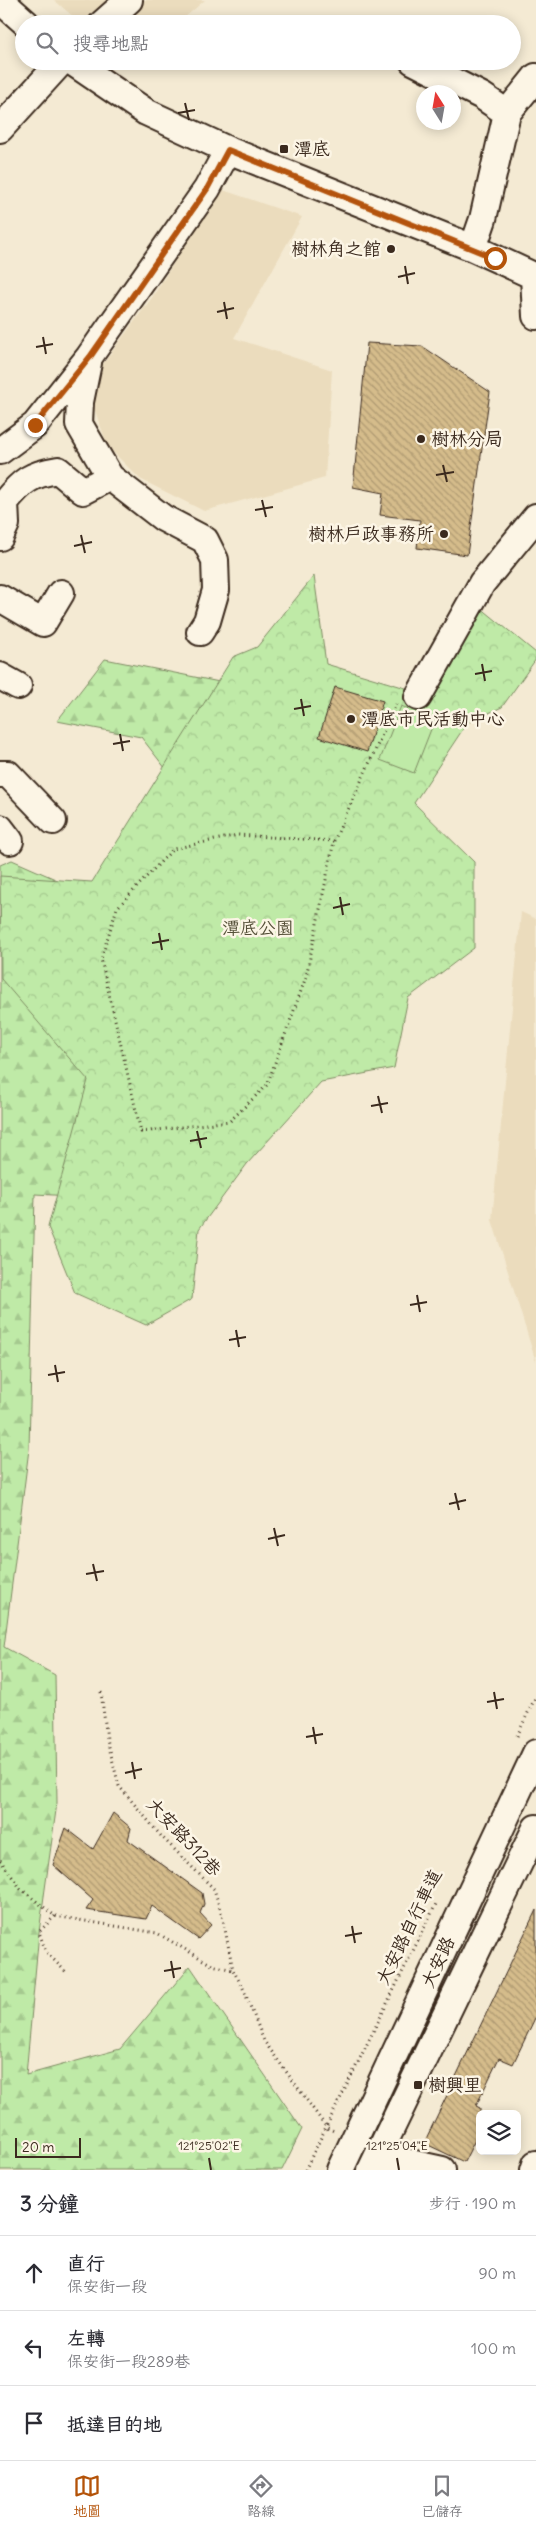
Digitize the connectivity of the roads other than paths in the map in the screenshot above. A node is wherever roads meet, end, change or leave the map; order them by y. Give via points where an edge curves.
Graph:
1 (0, 0) edge
2 (17, 15) edge
3 (54, 70) edge
4 (83, 70) edge
5 (431, 70) edge
6 (536, 77) edge
7 (507, 113) junction
8 (0, 129) edge
9 (228, 150) junction
10 (473, 248) junction
11 (535, 277) edge
12 (536, 316) edge
13 (90, 357) junction
14 (0, 451) edge
15 (110, 477) junction
16 (536, 517) edge
17 (0, 537) edge
18 (61, 593) dead end
19 (0, 598) edge
20 (200, 632) dead end
21 (418, 697) road end
22 (0, 774) edge
23 (53, 821) dead end
24 (526, 1746) edge
25 (536, 1828) edge
26 (375, 2163) edge
27 (536, 2164) edge
28 (340, 2170) edge
29 (442, 2170) edge
30 (534, 2170) edge

1 - 2 street
3 - 8 street
4 - 9 street via 146,112
5 - 7 street via 482,96
6 - 7 street
7 - 10 street via 483,219
9 - 10 street
9 - 13 street via 207,189
10 - 11 street
11 - 12 street
13 - 14 street via 35,425
13 - 15 street via 80,402 79,424
15 - 17 street via 83,492 58,470 39,473 20,483 5,502 6,524
15 - 20 street via 163,518 206,540 215,560 216,590 207,621
16 - 21 street via 482,583
18 - 19 street via 43,623
22 - 23 street via 8,774
24 - 28 street, 大安路
25 - 26 street, 大安路
26 - 29 street
27 - 30 street

